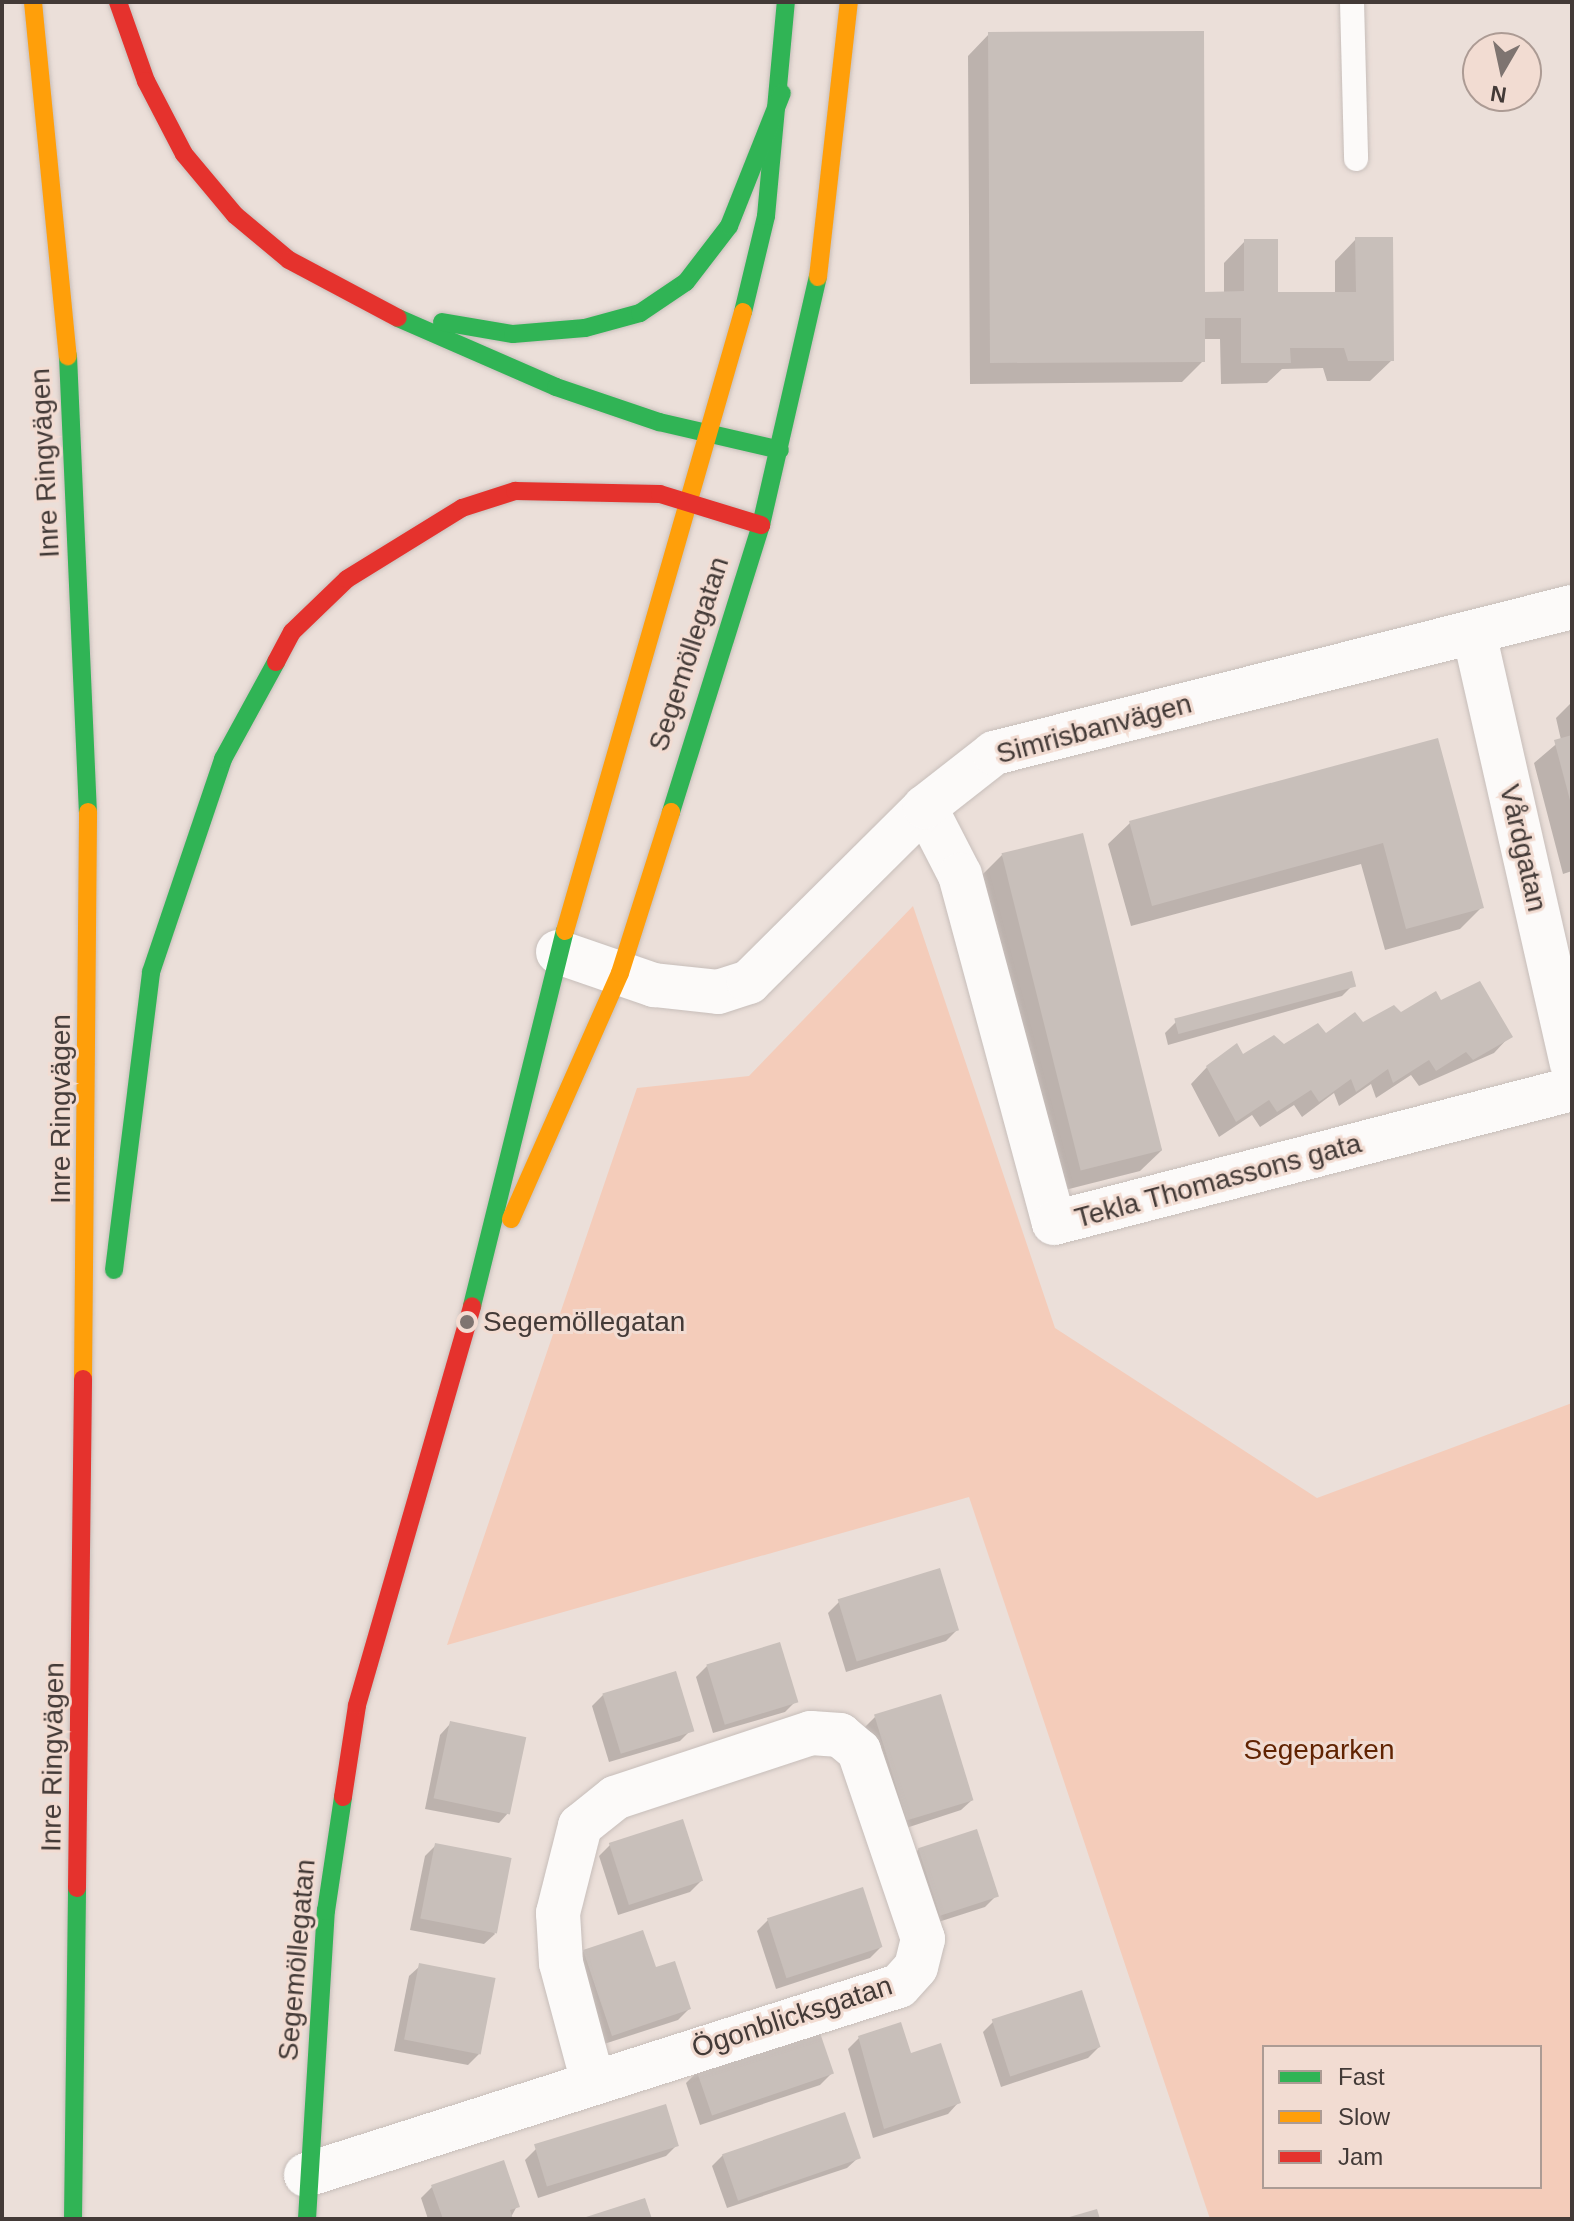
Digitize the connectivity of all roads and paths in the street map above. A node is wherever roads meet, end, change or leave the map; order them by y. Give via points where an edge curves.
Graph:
1 (33, 2) edge
2 (118, 2) edge
3 (786, 2) edge
4 (849, 2) edge
5 (1352, 2) edge
6 (782, 93) junction
7 (1356, 159) dead end
8 (362, 303) junction
9 (711, 434) junction
10 (780, 450) junction
11 (687, 503) junction
12 (761, 525) junction
13 (1572, 607) edge
14 (1474, 633) junction
15 (925, 807) junction
16 (558, 952) junction
17 (620, 973) junction
18 (1572, 1064) edge
19 (1572, 1089) edge
20 (112, 1291) dead end
21 (476, 1293) junction
22 (104, 1370) dead end
23 (84, 1575) junction
24 (592, 2079) junction
25 (306, 2175) junction
26 (73, 2219) edge
27 (307, 2219) edge

1 - 23 main road, Inre Ringvägen via 71,390 88,821
2 - 8 main road via 184,154 268,242
3 - 6 main road, Segemöllegatan
4 - 10 main road, Segemöllegatan via 812,326
5 - 7 lane
6 - 8 main road via 729,226 686,282 640,313 585,328 513,334
6 - 9 main road, Segemöllegatan via 766,216
8 - 9 main road via 556,387
9 - 10 main road
9 - 11 main road, Segemöllegatan
10 - 12 main road, Segemöllegatan
11 - 12 main road
11 - 16 main road, Segemöllegatan
11 - 20 main road via 586,488 515,491 414,536 347,579 292,632 223,759 151,972
12 - 17 main road, Segemöllegatan
13 - 14 street, Simrisbanvägen
14 - 15 street, Simrisbanvägen via 994,753
14 - 18 street, Vårdgatan
15 - 17 street, Simrisbanvägen via 749,982 692,991
15 - 19 street, Tekla Thomassons gata via 960,875 1054,1223
16 - 17 street, Simrisbanvägen
16 - 21 main road, Segemöllegatan
17 - 21 main road, Segemöllegatan
21 - 25 main road, Segemöllegatan via 357,1705 326,1911
22 - 23 main road
23 - 26 main road, Inre Ringvägen
24 - 24 street, Ögonblicksgatan via 899,1986 916,1967 923,1939 859,1751 840,1735 811,1733 615,1798 580,1826 558,1913 561,1963
24 - 25 street, Ögonblicksgatan
25 - 27 main road, Segemöllegatan

